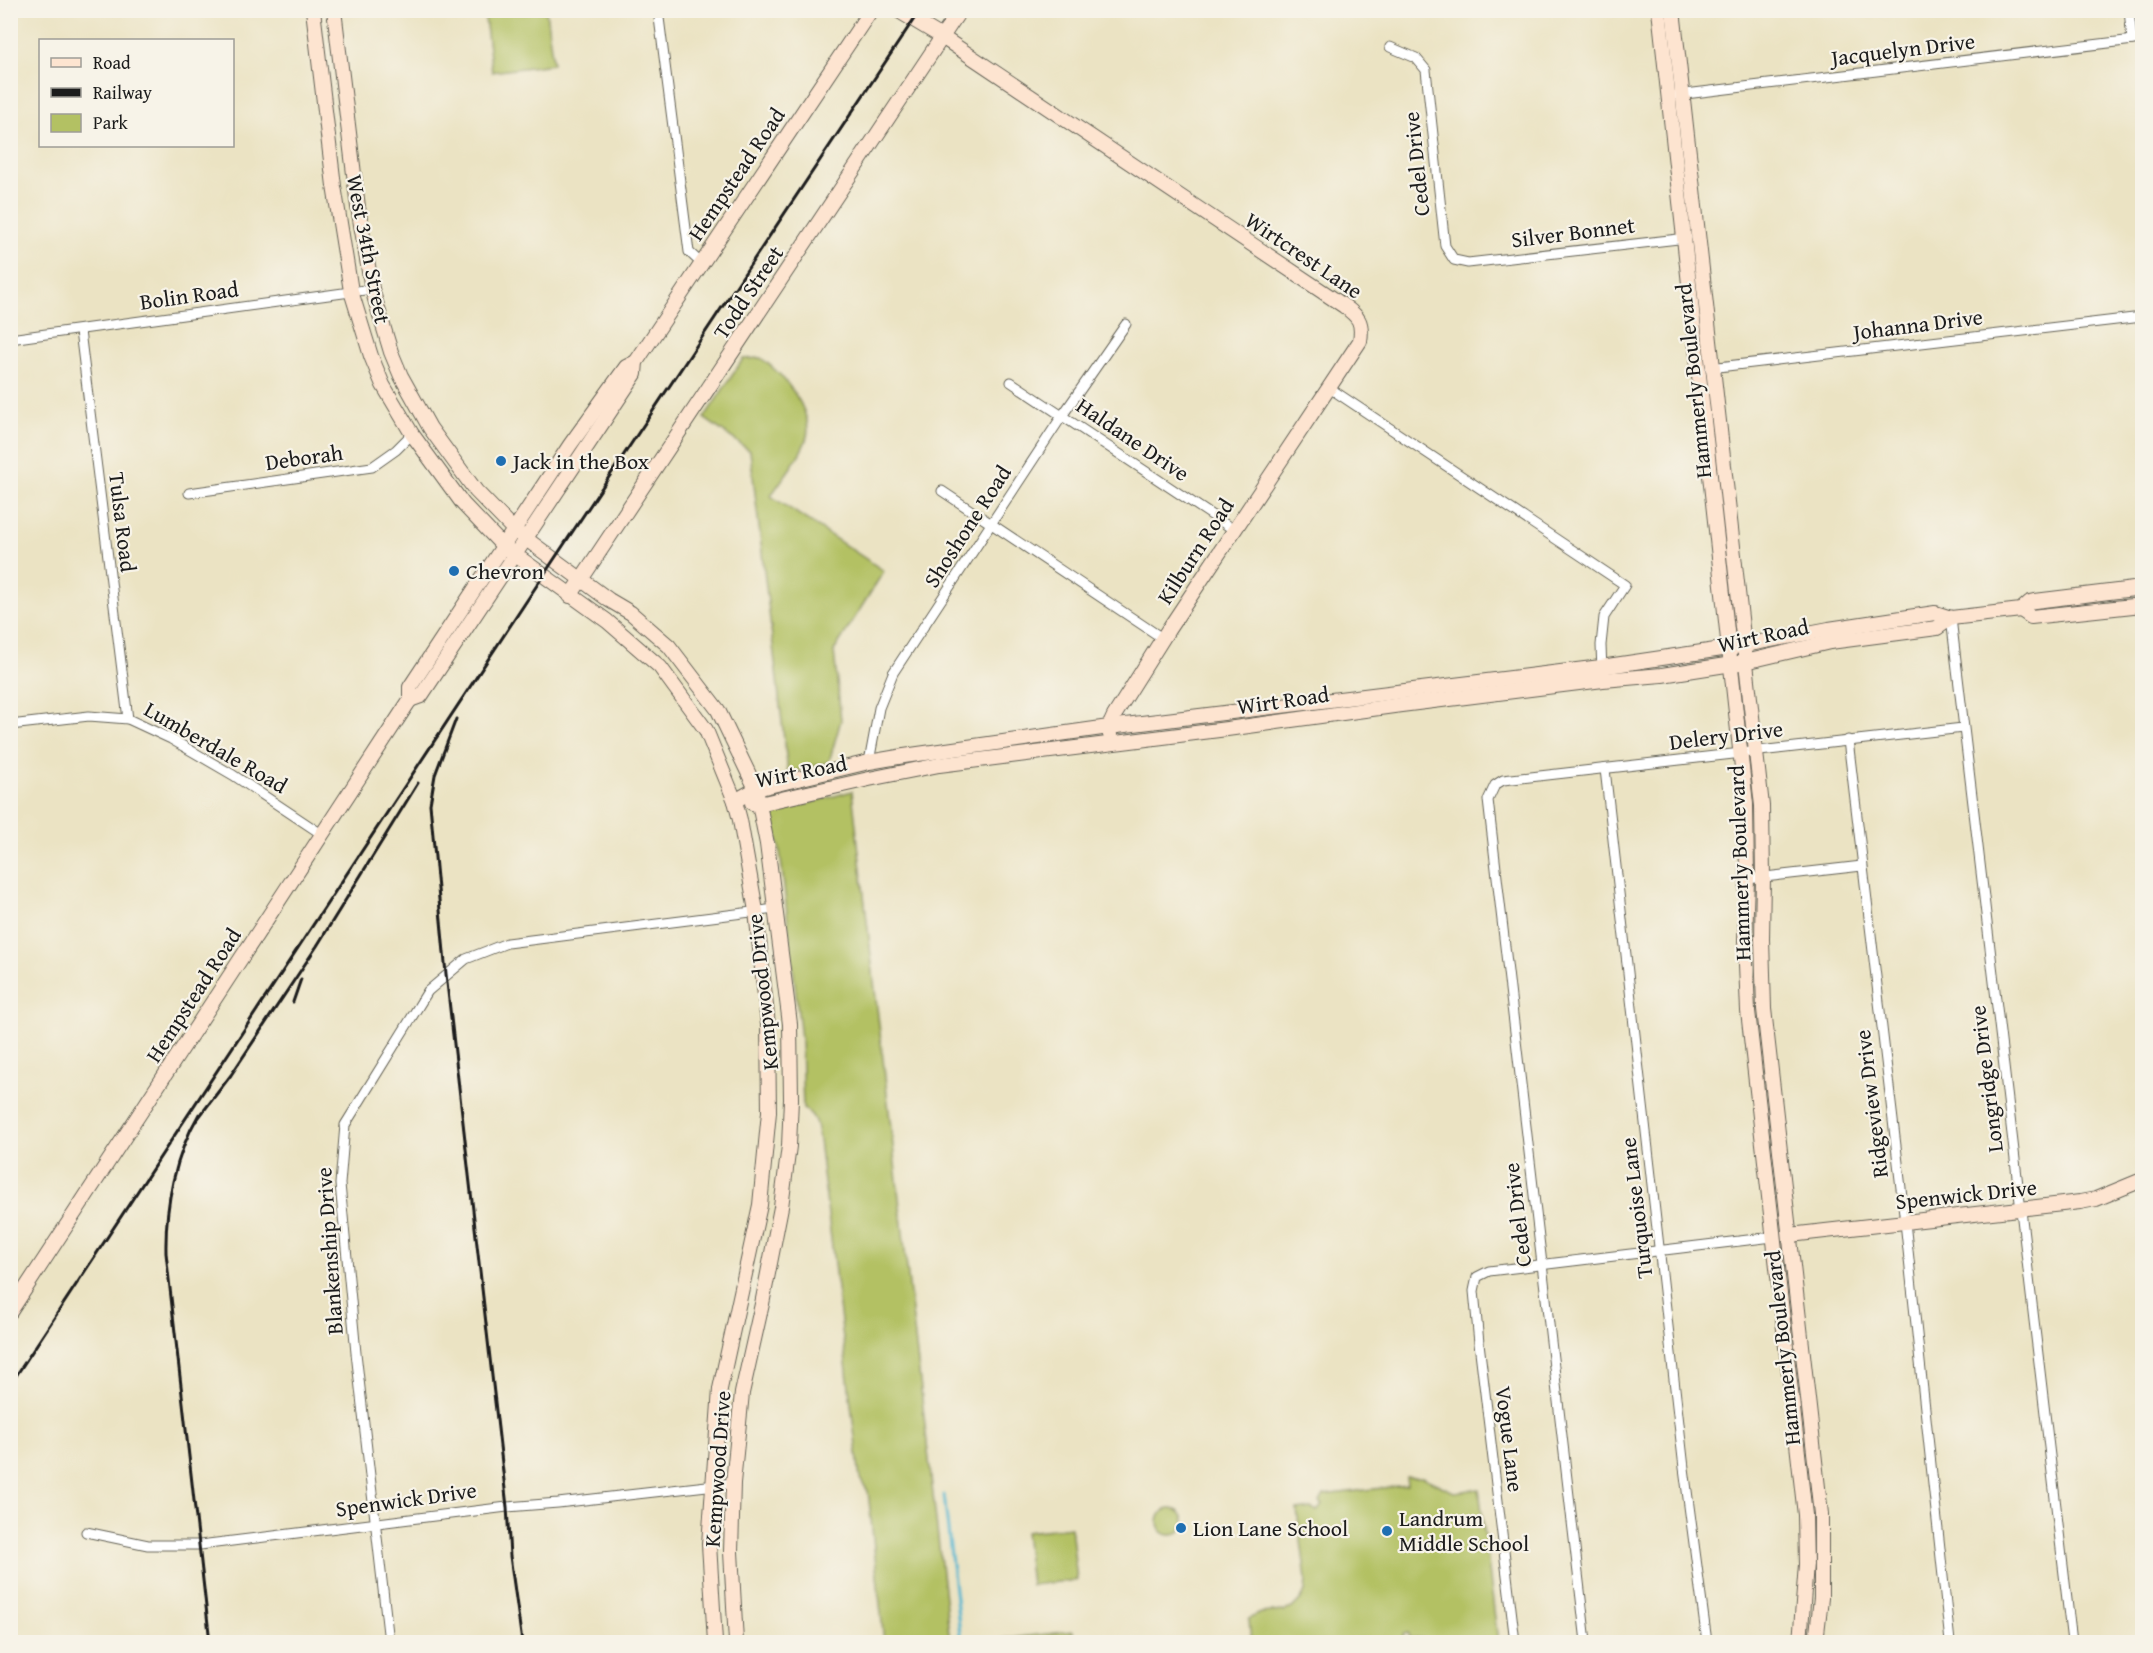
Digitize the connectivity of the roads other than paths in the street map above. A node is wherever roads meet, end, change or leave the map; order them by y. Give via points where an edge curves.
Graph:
1 (313, 10) edge
2 (334, 10) edge
3 (658, 10) edge
4 (871, 10) edge
5 (897, 10) edge
6 (960, 10) edge
7 (1659, 10) edge
8 (1673, 10) edge
9 (2128, 10) edge
10 (942, 38) junction
11 (2142, 39) edge
12 (2132, 40) junction
13 (1390, 47) dead end
14 (1682, 94) junction
15 (1667, 97) junction
16 (347, 124) junction
17 (327, 125) junction
18 (1698, 237) junction
19 (1684, 238) junction
20 (1454, 260) joint
21 (702, 264) junction
22 (372, 289) junction
23 (351, 291) junction
24 (2142, 317) edge
25 (1126, 324) dead end
26 (80, 331) junction
27 (10, 339) edge
28 (636, 362) junction
29 (1706, 368) junction
30 (1011, 381) dead end
31 (1328, 387) junction
32 (1062, 416) junction
33 (412, 434) junction
34 (942, 491) dead end
35 (189, 493) dead end
36 (991, 524) junction
37 (514, 530) junction
38 (1234, 530) junction
39 (526, 538) junction
40 (503, 546) junction
41 (514, 555) junction
42 (582, 580) junction
43 (2142, 588) edge
44 (570, 596) junction
45 (2142, 605) edge
46 (2021, 610) junction
47 (1951, 618) junction
48 (1162, 638) junction
49 (1736, 647) junction
50 (1739, 663) junction
51 (684, 665) junction
52 (1602, 673) junction
53 (669, 679) junction
54 (410, 700) junction
55 (128, 719) junction
56 (10, 725) edge
57 (1109, 727) junction
58 (1963, 728) junction
59 (1848, 740) junction
60 (1110, 743) junction
61 (1756, 751) junction
62 (1740, 753) junction
63 (869, 762) junction
64 (1605, 769) junction
65 (1495, 785) joint
66 (756, 789) junction
67 (735, 801) junction
68 (759, 804) junction
69 (323, 835) junction
70 (1862, 866) junction
71 (1763, 878) junction
72 (1747, 879) junction
73 (775, 909) junction
74 (756, 911) junction
75 (1767, 1035) junction
76 (1751, 1036) junction
77 (2142, 1180) edge
78 (1767, 1183) junction
79 (2021, 1209) junction
80 (1905, 1222) junction
81 (1790, 1235) junction
82 (1773, 1237) junction
83 (1660, 1251) junction
84 (1542, 1265) junction
85 (1797, 1293) junction
86 (10, 1312) edge
87 (1807, 1390) junction
88 (1792, 1392) junction
89 (733, 1483) junction
90 (712, 1485) junction
91 (1821, 1514) junction
92 (1805, 1515) junction
93 (377, 1524) junction
94 (86, 1532) dead end
95 (389, 1642) edge
96 (715, 1642) edge
97 (736, 1642) edge
98 (1515, 1642) edge
99 (1586, 1642) edge
100 (1707, 1642) edge
101 (1800, 1642) edge
102 (1816, 1642) edge
103 (1950, 1642) edge
104 (2072, 1642) edge

1 - 17 main road, West 34th Street
2 - 16 main road, West 34th Street
3 - 21 street via 689,252
4 - 21 main road, Hempstead Road
5 - 10 main road, Wirtcrest Lane
6 - 10 main road, Todd Street
7 - 15 main road, Hammerly Boulevard
8 - 14 main road, Hammerly Boulevard
9 - 12 street
10 - 31 main road, Wirtcrest Lane via 1356,315 1362,328 1360,341
10 - 42 main road, Todd Street
11 - 12 street, Jacquelyn Drive
12 - 14 street, Jacquelyn Drive
13 - 20 street, Cedel Drive via 1416,58 1426,70 1445,246
14 - 15 street, Jacquelyn Drive
14 - 18 main road, Hammerly Boulevard
15 - 19 main road, Hammerly Boulevard
16 - 17 main road
16 - 22 main road, West 34th Street
17 - 23 main road, West 34th Street
18 - 19 street, Silver Bonnet
18 - 29 main road, Hammerly Boulevard
19 - 20 street, Silver Bonnet via 1468,263
19 - 29 main road, Hammerly Boulevard
21 - 28 main road, Hempstead Road
22 - 23 street, Bolin Road
22 - 37 main road, West 34th Street via 401,376 430,428 476,491
23 - 26 street, Bolin Road
23 - 33 main road, West 34th Street via 370,356
24 - 29 street, Johanna Drive
25 - 32 street, Shoshone Road
26 - 27 street, Bolin Road
26 - 55 street, Tulsa Road
28 - 37 main road, Hempstead Road via 619,375
28 - 39 main road, Hempstead Road via 635,374
29 - 49 main road, Hammerly Boulevard
30 - 32 street, Haldane Drive
31 - 38 main road, Kilburn Road
31 - 52 street via 1625,585 1604,617
32 - 36 street, Shoshone Road
32 - 38 street, Haldane Drive
33 - 35 street, Deborah via 372,467
33 - 40 main road, West 34th Street via 463,504
34 - 36 street
36 - 48 street
36 - 63 street, Shoshone Road via 893,673 879,708
37 - 39 main road, West 34th Street
37 - 40 main road, Hempstead Road
38 - 48 main road, Kilburn Road
39 - 41 main road, Hempstead Road
39 - 42 main road, Kempwood Drive
40 - 41 main road, West 34th Street
40 - 54 main road, Hempstead Road via 410,687
41 - 44 main road, Kempwood Drive
41 - 54 main road, Hempstead Road via 421,696
42 - 44 main road, Todd Street
42 - 51 main road, Kempwood Drive via 631,613 669,646
43 - 46 main road, Wirt Road via 2030,602
44 - 53 main road, Kempwood Drive via 607,621
45 - 46 main road, Wirt Road via 2031,617
46 - 47 main road, Wirt Road
47 - 49 main road, Wirt Road via 1935,613
47 - 50 main road, Wirt Road via 1937,627 1830,642
47 - 58 street, Longridge Drive
48 - 57 main road, Kilburn Road
49 - 50 main road, Hammerly Boulevard
49 - 52 main road, Wirt Road
50 - 52 main road, Wirt Road via 1662,675
50 - 61 main road, Hammerly Boulevard
50 - 62 main road, Hammerly Boulevard
51 - 53 main road
51 - 66 main road, Kempwood Drive via 718,710
52 - 57 main road, Wirt Road
52 - 60 main road, Wirt Road
53 - 67 main road, Kempwood Drive via 705,730
54 - 69 main road, Hempstead Road
55 - 56 street, Lumberdale Road via 89,716
55 - 69 street, Lumberdale Road via 233,775
57 - 60 main road
57 - 63 main road, Wirt Road
58 - 59 street, Delery Drive
58 - 79 street, Longridge Drive
59 - 61 street, Delery Drive
59 - 70 street, Ridgeview Drive
60 - 68 main road, Wirt Road via 907,770
61 - 62 street, Delery Drive
61 - 71 main road, Hammerly Boulevard
62 - 64 street, Delery Drive
62 - 72 main road, Hammerly Boulevard via 1746,804
63 - 66 main road, Wirt Road
64 - 65 street, Delery Drive via 1503,780
64 - 83 street, Turquoise Lane
65 - 84 street, Cedel Drive via 1488,800
66 - 67 main road, Wirt Road
66 - 68 main road, Kempwood Drive
67 - 68 main road, Wirt Road
67 - 74 main road, Kempwood Drive
68 - 73 main road, Kempwood Drive
69 - 86 main road, Hempstead Road
70 - 71 street
70 - 80 street, Ridgeview Drive
71 - 72 street
71 - 75 main road, Hammerly Boulevard
72 - 76 main road, Hammerly Boulevard via 1745,940
73 - 74 street, Blankenship Drive
73 - 89 main road, Kempwood Drive via 790,1024 789,1146 772,1258 742,1392
74 - 90 main road, Kempwood Drive via 768,1025 767,1147 760,1204 720,1389
74 - 93 street, Blankenship Drive via 507,943 466,959 428,991 373,1078 345,1125 340,1184
75 - 76 main road
75 - 81 main road, Hammerly Boulevard
76 - 78 main road, Hammerly Boulevard
77 - 79 main road, Spenwick Drive via 2096,1199
78 - 81 main road via 1778,1207 1782,1230
78 - 82 main road, Hammerly Boulevard
79 - 80 main road, Spenwick Drive
79 - 104 street, Longridge Drive
80 - 81 main road, Spenwick Drive
80 - 103 street, Ridgeview Drive
81 - 85 main road, Hammerly Boulevard
82 - 83 street
82 - 85 main road via 1781,1244
82 - 88 main road, Hammerly Boulevard
83 - 84 street
83 - 100 street, Turquoise Lane
84 - 98 street, Vogue Lane via 1489,1271 1477,1276 1474,1291
84 - 99 street, Cedel Drive
85 - 87 main road, Hammerly Boulevard
87 - 88 main road
87 - 91 main road, Hammerly Boulevard
88 - 92 main road, Hammerly Boulevard
89 - 90 street, Spenwick Drive
89 - 97 main road, Kempwood Drive via 731,1552
90 - 93 street, Spenwick Drive
90 - 96 main road, Kempwood Drive via 709,1544
91 - 92 main road
91 - 102 main road, Hammerly Boulevard via 1821,1598
92 - 101 main road, Hammerly Boulevard
93 - 94 street, Spenwick Drive via 200,1545 148,1545
93 - 95 street, Blankenship Drive

